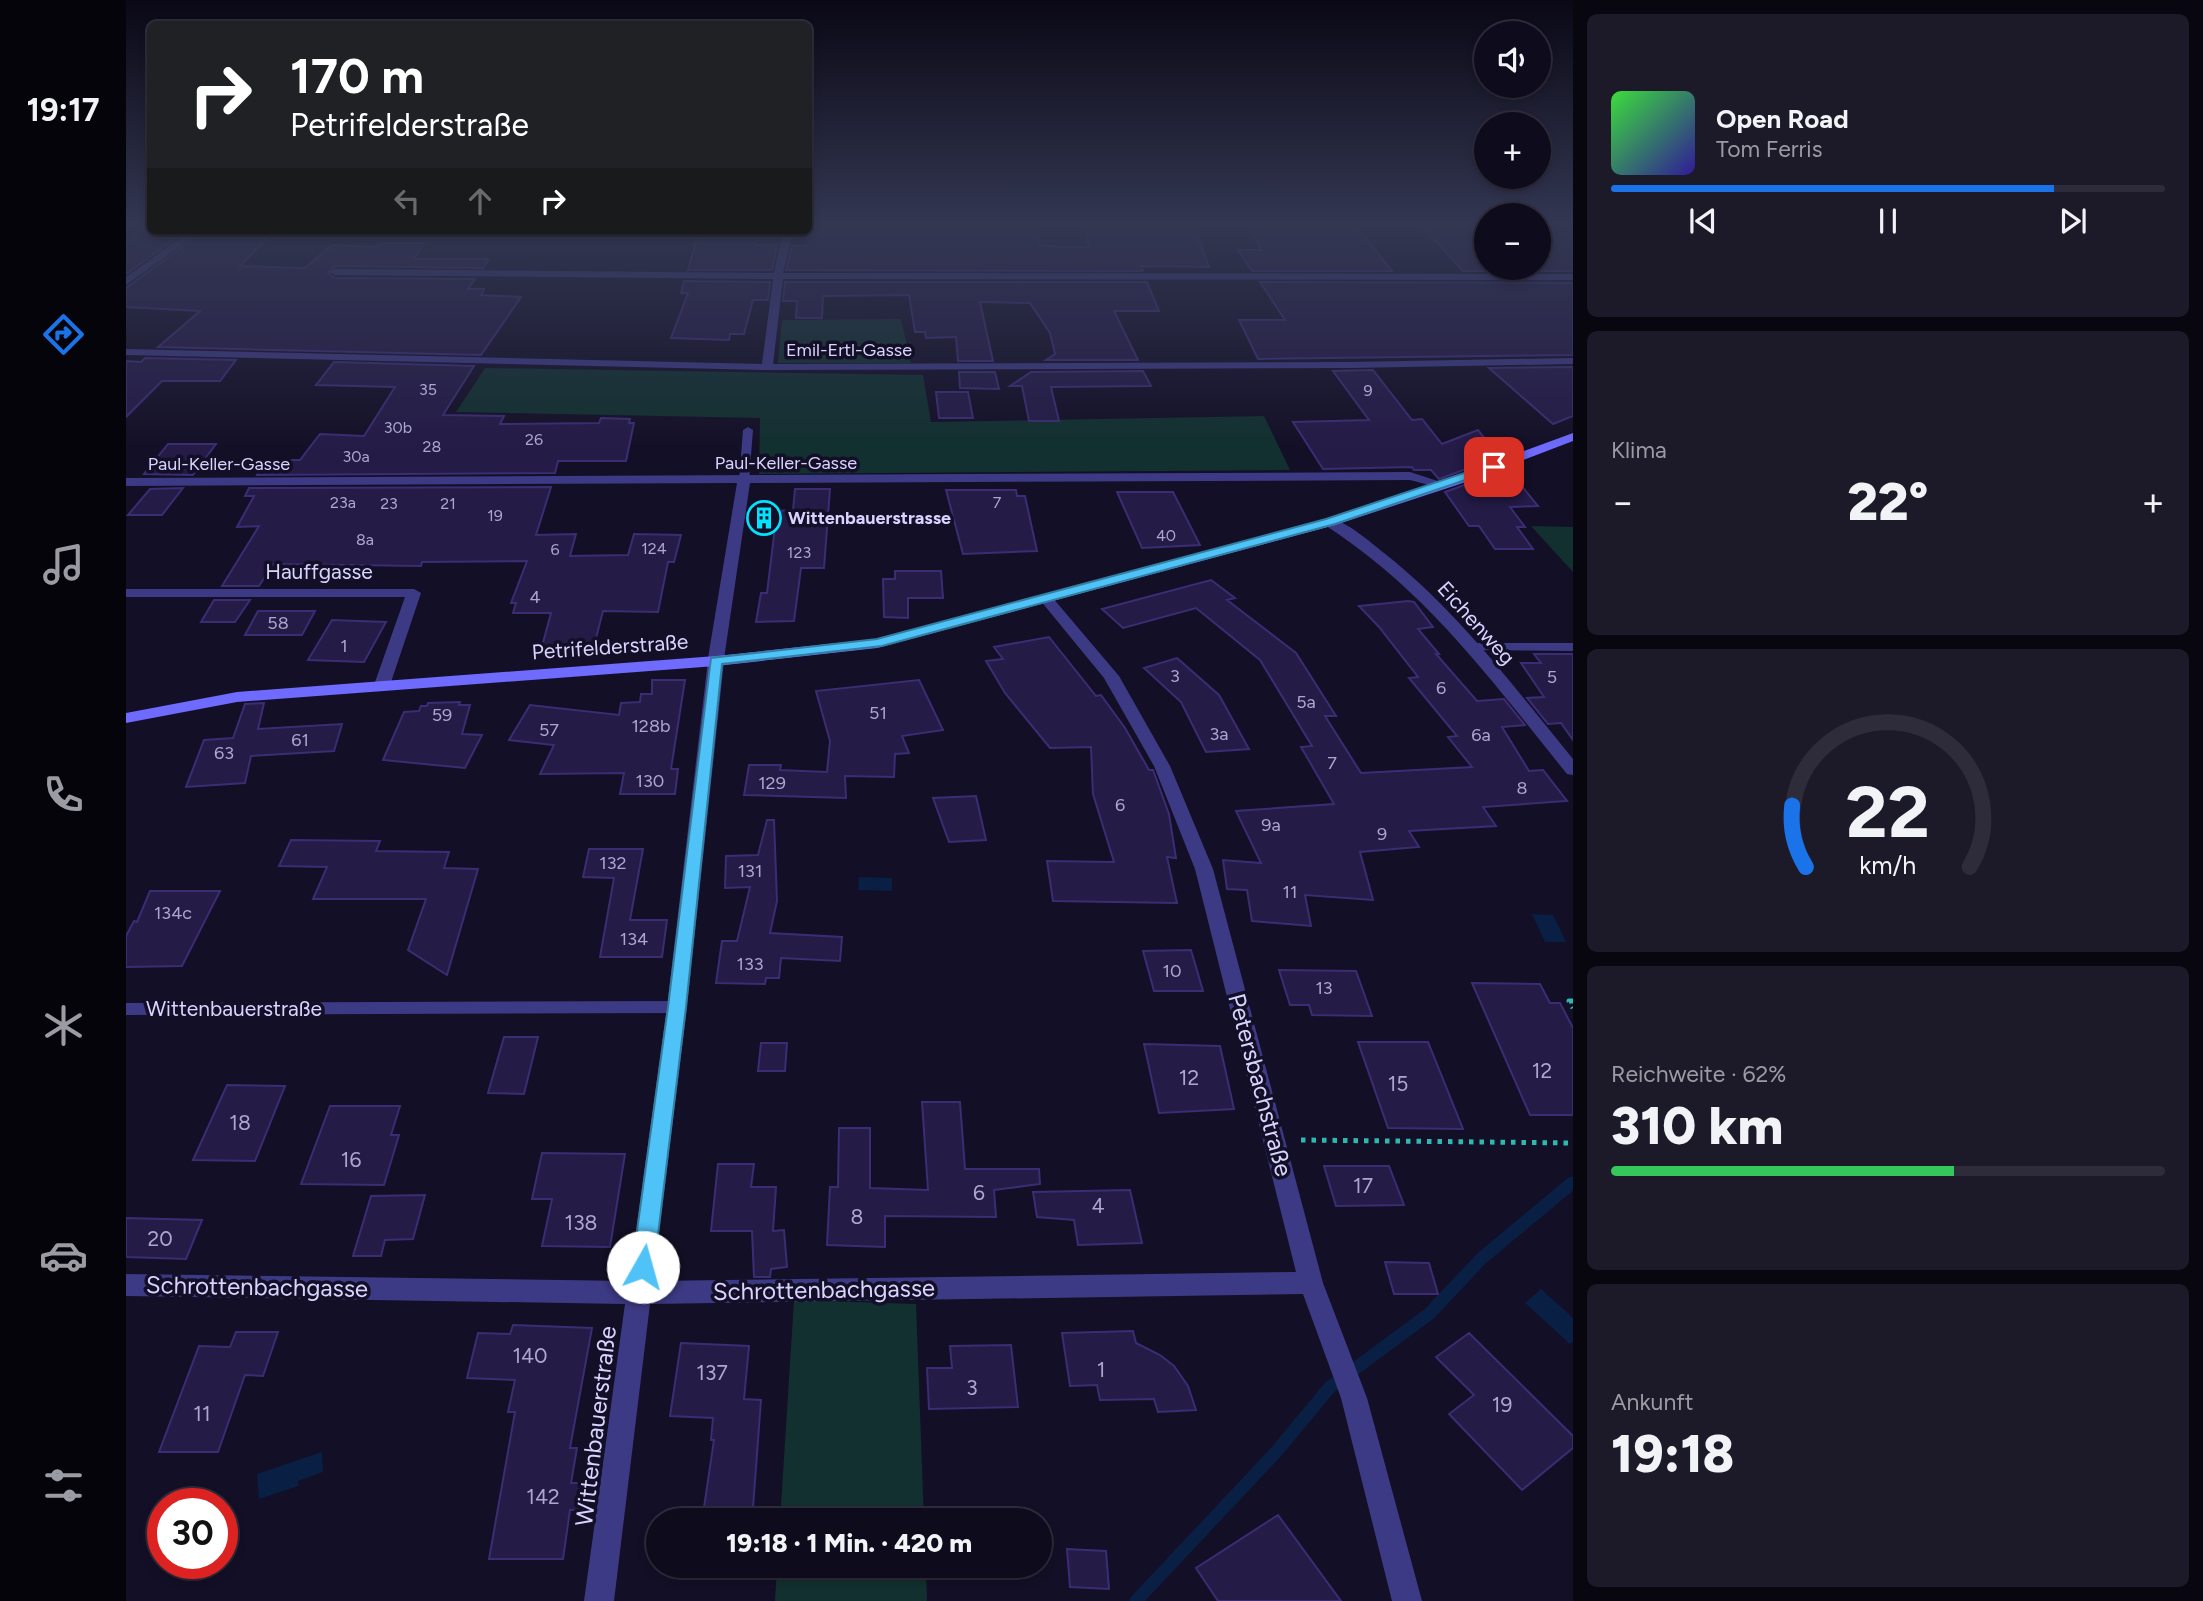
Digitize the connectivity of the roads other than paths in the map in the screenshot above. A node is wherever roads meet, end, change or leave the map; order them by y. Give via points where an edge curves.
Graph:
1 (775, 301) edge
2 (126, 352) edge
3 (1573, 361) edge
4 (767, 367) junction
5 (748, 429) dead end
6 (1573, 436) edge
7 (744, 481) junction
8 (126, 482) edge
9 (1444, 485) junction
10 (1330, 522) junction
11 (126, 593) edge
12 (1047, 600) junction
13 (1473, 647) junction
14 (1573, 647) edge
15 (716, 661) junction
16 (382, 685) junction
17 (126, 718) edge
18 (1573, 770) edge
19 (677, 1007) junction
20 (126, 1009) edge
21 (1311, 1283) junction
22 (126, 1285) edge
23 (639, 1293) junction
24 (599, 1601) edge
25 (1407, 1601) edge

1 - 4 street
2 - 4 street, Emil-Ertl-Gasse
3 - 4 street, Emil-Ertl-Gasse
5 - 7 lane
6 - 9 main road, Petrifelderstraße
7 - 8 street, Paul-Keller-Gasse
7 - 9 street, Paul-Keller-Gasse via 1410,476
7 - 15 street, Wittenbauerstraße
9 - 10 main road, Petrifelderstraße
10 - 12 main road, Petrifelderstraße
10 - 13 street, Eichenweg via 1396,568
11 - 16 street, Hauffgasse via 414,593
12 - 15 main road, Petrifelderstraße via 877,643
12 - 21 street, Petersbachstraße via 1111,676 1162,766 1204,869
13 - 14 lane
13 - 18 street, Eichenweg
15 - 16 main road, Petrifelderstraße
15 - 19 street, Wittenbauerstraße
16 - 17 main road, Petrifelderstraße via 237,697
19 - 20 lane, Wittenbauerstraße
19 - 23 street, Wittenbauerstraße
21 - 23 street, Schrottenbachgasse
21 - 25 street, Petersbachstraße via 1354,1398
22 - 23 street, Schrottenbachgasse
23 - 24 street, Wittenbauerstraße

